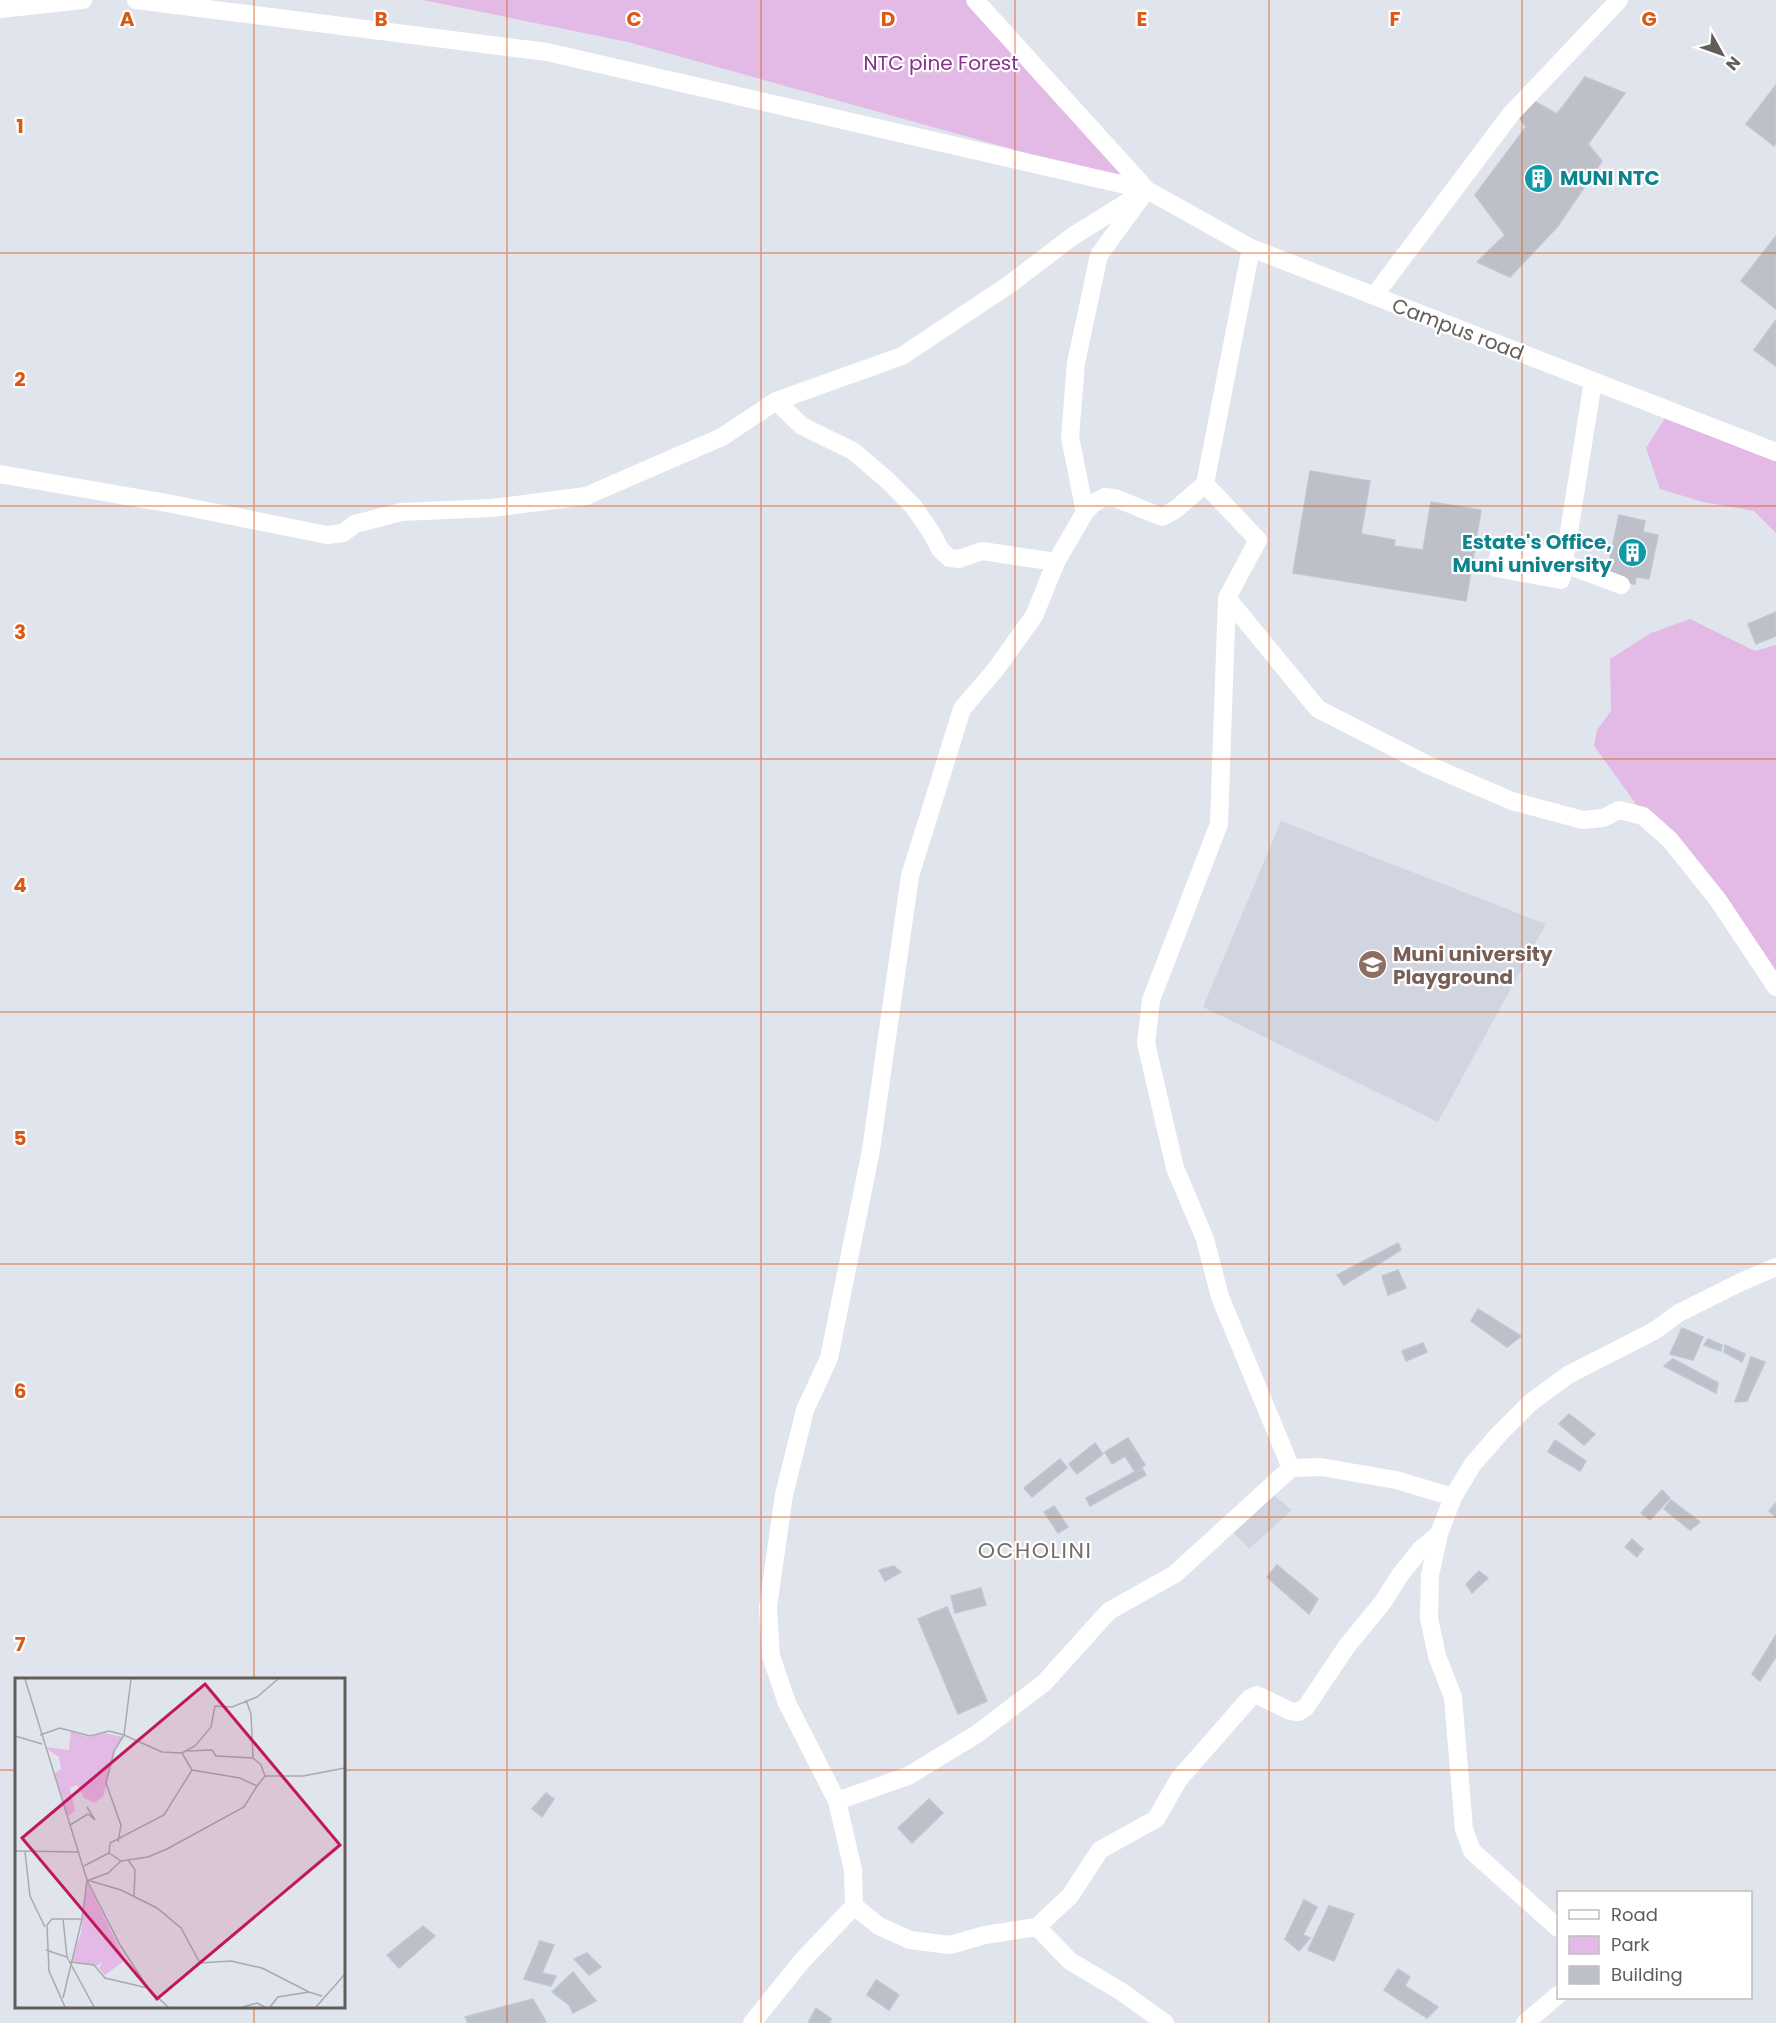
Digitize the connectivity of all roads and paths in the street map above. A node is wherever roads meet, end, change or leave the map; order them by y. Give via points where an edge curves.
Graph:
1 (82, 0) edge
2 (136, 0) edge
3 (975, 0) edge
4 (1619, 0) edge
5 (0, 9) edge
6 (1147, 190) junction
7 (1251, 248) junction
8 (1374, 296) junction
9 (1593, 381) junction
10 (776, 401) junction
11 (1776, 452) edge
12 (0, 474) edge
13 (1205, 484) junction
14 (1085, 512) junction
15 (1056, 562) junction
16 (1621, 585) dead end
17 (1227, 598) junction
18 (1776, 987) edge
19 (1776, 1267) edge
20 (1291, 1468) junction
21 (1453, 1497) junction
22 (1439, 1534) junction
23 (837, 1801) junction
24 (854, 1906) junction
25 (1037, 1927) junction
26 (1557, 1927) edge
27 (1557, 1996) edge
28 (752, 2023) edge
29 (1165, 2023) edge
30 (1525, 2023) edge

1 - 5 street
2 - 6 street via 547,52
3 - 6 street
4 - 8 street via 1511,114
6 - 7 street, Campus road
6 - 10 street via 1073,236 1010,284 902,356
6 - 14 street via 1099,255 1076,363 1070,437
7 - 8 street, Campus road
7 - 13 street
8 - 9 street, Campus road
9 - 11 street, Campus road
9 - 16 street via 1565,557 1500,550 1496,568 1561,580 1565,564
10 - 12 street via 722,437 586,496 492,508 400,512 327,535
10 - 15 street via 802,426 853,451 887,480 913,506 949,558 959,559 982,551
13 - 14 street via 1162,517 1105,497
13 - 17 street via 1258,540
14 - 15 street
15 - 23 street via 1034,616 962,709 910,876 872,1150 829,1358 805,1410 784,1495 768,1607 771,1656 787,1703
17 - 18 street via 1318,709 1428,765 1512,801 1583,820 1603,819 1619,810 1643,816 1670,840 1718,900
17 - 20 street via 1219,824 1151,1000 1146,1043 1175,1168 1205,1239 1220,1297
19 - 21 street via 1679,1313 1654,1331 1568,1375 1500,1432 1473,1464
20 - 21 street via 1320,1467 1396,1479
20 - 23 street via 1175,1574 1109,1611 1044,1683 977,1734 908,1776
21 - 22 street
22 - 25 street via 1400,1575 1306,1707 1290,1711 1257,1695 1250,1698 1179,1779 1156,1819 1100,1850 1070,1896
22 - 26 street via 1430,1575 1429,1618 1437,1656 1453,1697 1464,1829 1472,1851
23 - 24 street via 853,1870
24 - 25 street via 879,1926 910,1940 950,1944
24 - 28 street via 801,1962
25 - 29 street via 1070,1961
27 - 30 street

